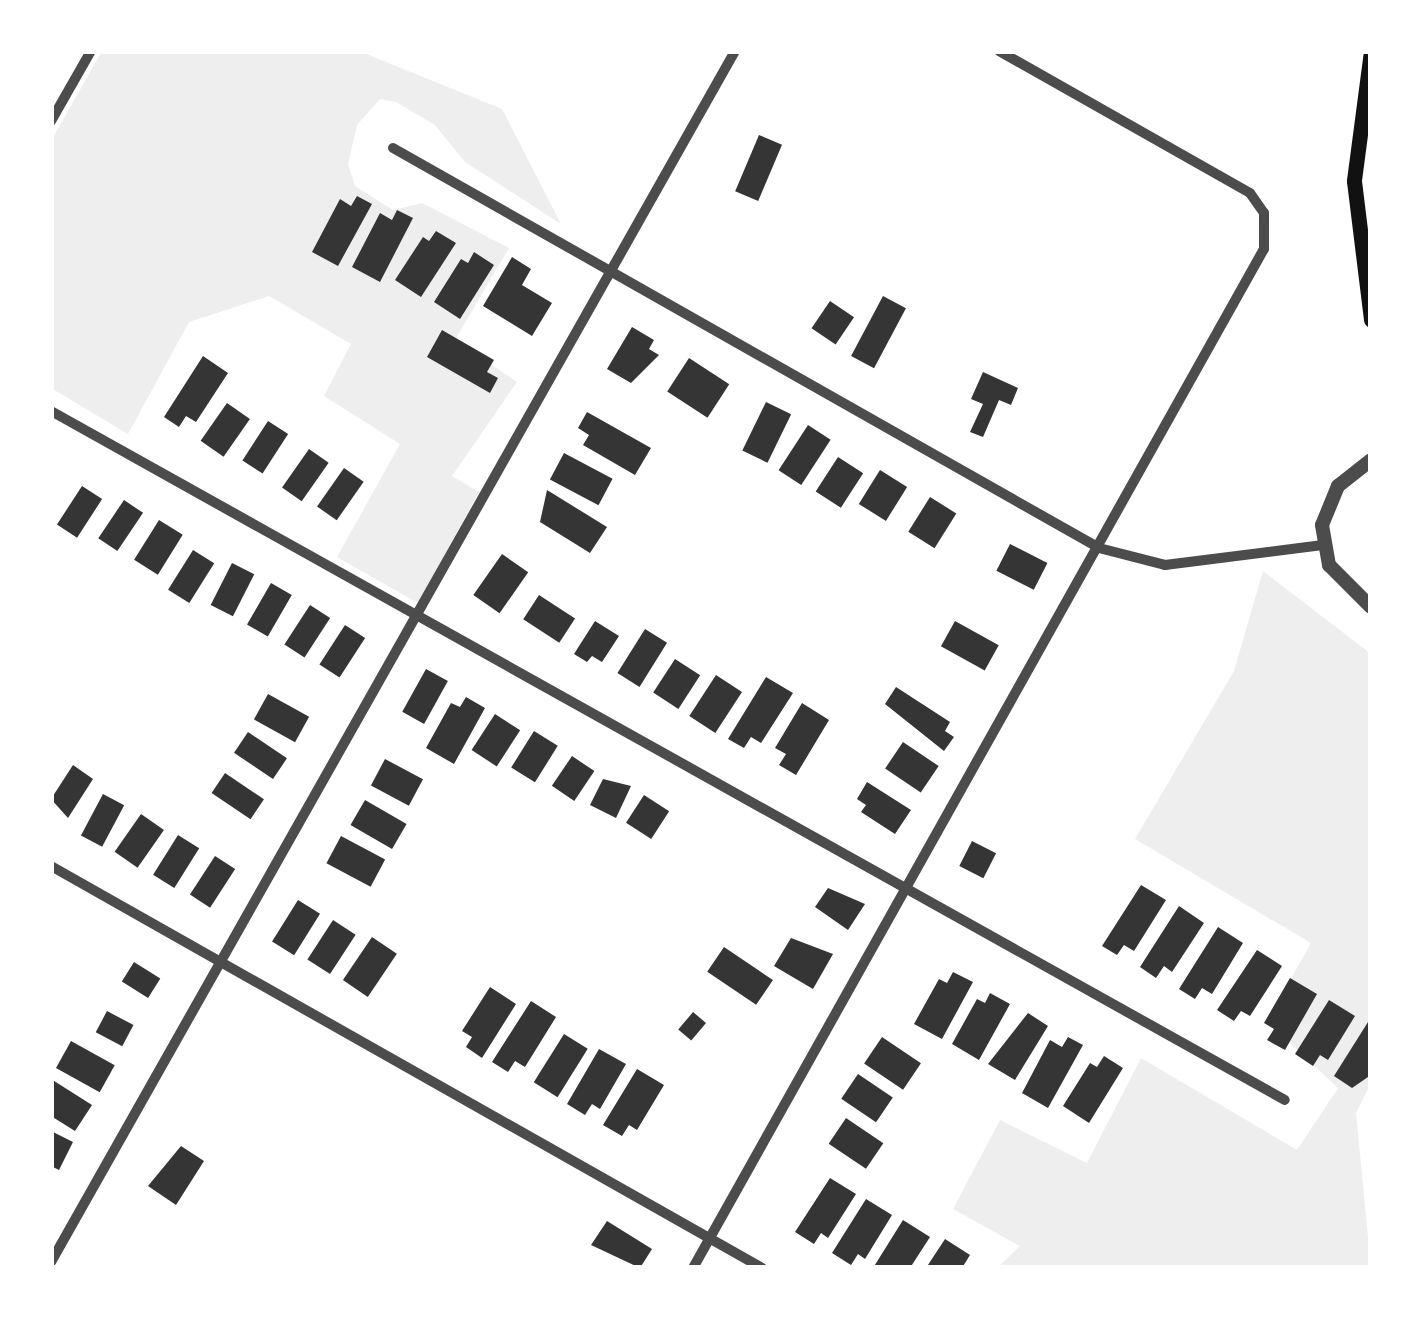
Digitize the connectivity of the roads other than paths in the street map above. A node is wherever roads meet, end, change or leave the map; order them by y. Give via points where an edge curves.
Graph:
1 (91, 51) edge
2 (735, 51) edge
3 (999, 51) edge
4 (1371, 51) edge
5 (51, 121) edge
6 (393, 148) dead end
7 (612, 272) junction
8 (1371, 320) edge
9 (51, 411) edge
10 (1371, 460) edge
11 (1323, 545) junction
12 (1099, 548) junction
13 (1371, 607) edge
14 (422, 618) junction
15 (51, 866) edge
16 (906, 888) junction
17 (221, 962) junction
18 (1286, 1100) dead end
19 (710, 1239) junction
20 (51, 1262) edge
21 (693, 1268) edge
22 (762, 1268) edge

1 - 5 street
2 - 7 street
3 - 12 street via 1250,194 1264,213 1264,249
4 - 8 main road via 1354,182
6 - 7 street
7 - 12 street
7 - 14 street
9 - 14 street
10 - 11 street via 1338,486
11 - 12 street via 1165,565
11 - 13 street via 1345,589
12 - 16 street
14 - 16 street
14 - 17 street
15 - 17 street
16 - 18 street
16 - 19 street
17 - 19 street
17 - 20 street
19 - 21 street
19 - 22 street

